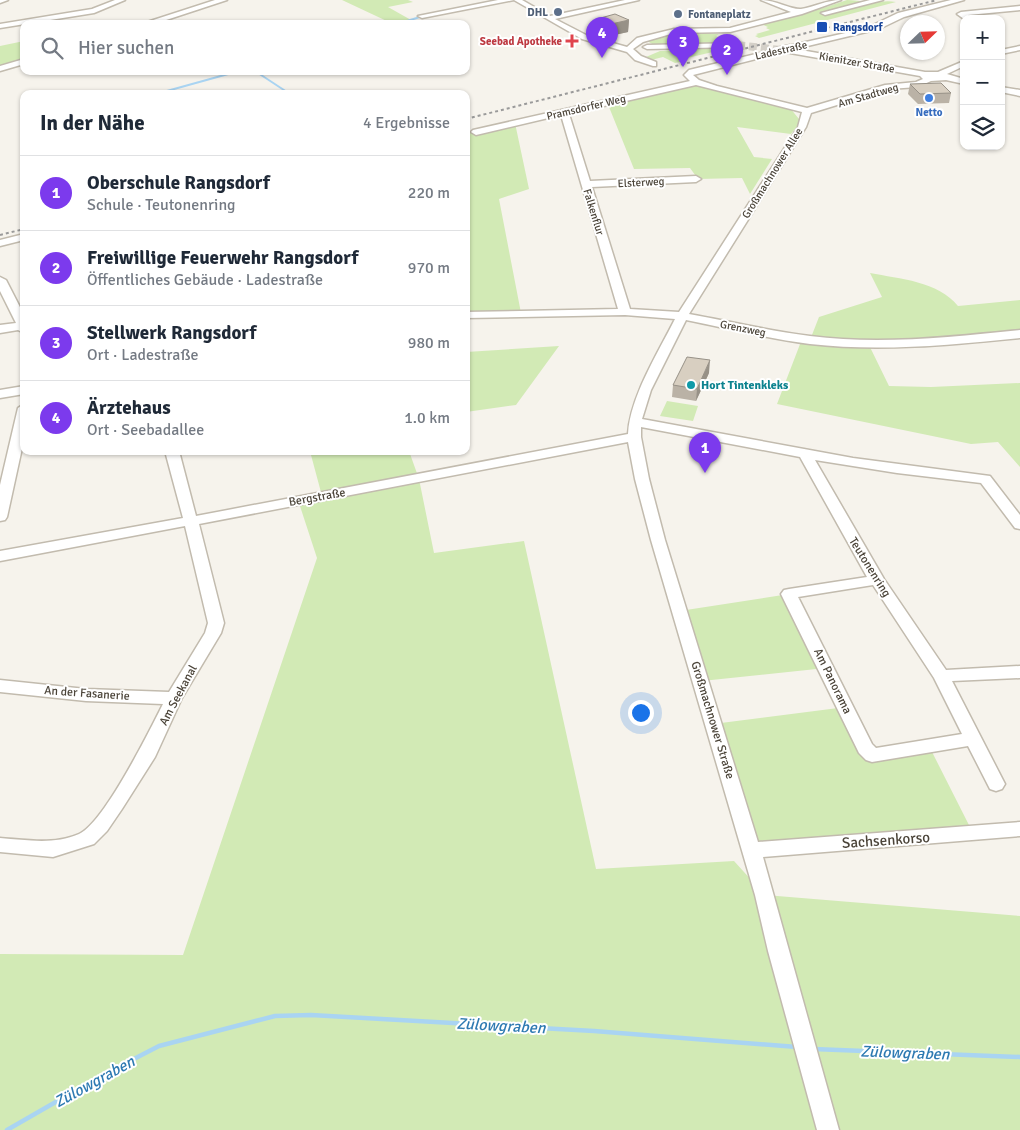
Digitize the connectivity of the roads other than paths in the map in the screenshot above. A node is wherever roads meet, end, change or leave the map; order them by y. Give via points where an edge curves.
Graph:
1 (4, 0) edge
2 (122, 0) edge
3 (223, 0) edge
4 (510, 0) edge
5 (517, 0) edge
6 (635, 0) edge
7 (765, 0) edge
8 (837, 0) edge
9 (879, 0) edge
10 (960, 0) edge
11 (0, 1) edge
12 (1020, 8) edge
13 (800, 12) junction
14 (962, 15) edge
15 (422, 16) dead end
16 (550, 18) junction
17 (38, 20) edge
18 (159, 20) edge
19 (20, 23) edge
20 (0, 26) edge
21 (765, 28) dead end
22 (737, 45) tunnel mouth
23 (1005, 45) edge
24 (646, 47) junction
25 (1020, 48) edge
26 (632, 49) junction
27 (790, 49) junction
28 (1011, 49) junction
29 (1005, 51) edge
30 (20, 62) edge
31 (960, 65) edge
32 (0, 69) edge
33 (688, 75) joint
34 (943, 76) junction
35 (927, 77) junction
36 (960, 81) edge
37 (696, 82) junction
38 (1005, 90) edge
39 (1020, 93) edge
40 (807, 111) junction
41 (564, 112) junction
42 (476, 132) dead end
43 (696, 179) dead end
44 (586, 184) junction
45 (20, 238) edge
46 (0, 243) edge
47 (0, 280) edge
48 (625, 312) junction
49 (470, 315) edge
50 (682, 316) junction
51 (20, 318) edge
52 (20, 326) edge
53 (0, 329) edge
54 (1020, 334) edge
55 (20, 391) edge
56 (0, 394) edge
57 (20, 420) edge
58 (635, 430) junction
59 (806, 454) junction
60 (173, 455) edge
61 (5, 466) edge
62 (0, 517) edge
63 (189, 520) junction
64 (1020, 524) edge
65 (0, 556) edge
66 (878, 580) junction
67 (1020, 672) edge
68 (941, 676) junction
69 (0, 686) edge
70 (174, 698) junction
71 (973, 739) junction
72 (996, 784) dead end
73 (1020, 829) edge
74 (0, 845) edge
75 (752, 850) junction
76 (828, 1130) edge

1 - 11 street
2 - 17 street via 94,11
3 - 18 street
4 - 15 street
5 - 16 street
6 - 16 street
7 - 13 street
8 - 13 street
9 - 21 street
10 - 27 street, Ladestraße via 901,15 852,34
12 - 14 street
13 - 24 street via 730,30 678,30
16 - 26 street via 608,47
19 - 20 street
22 - 24 street
23 - 28 street
24 - 26 street
24 - 26 street via 638,40
24 - 26 street via 642,58 650,63 638,58
25 - 28 street
27 - 33 street, Ladestraße, bridge
27 - 35 street, Kienitzer Straße
28 - 29 street
30 - 32 street
31 - 34 street
33 - 37 street, Großmachnower Allee
34 - 35 street
34 - 36 street
35 - 40 street, Am Stadtweg via 918,84 888,87
37 - 40 street, Großmachnower Allee
37 - 41 street, Pramsdorfer Weg
38 - 39 street
40 - 50 street, Großmachnower Allee via 802,127
41 - 42 street, Pramsdorfer Weg
41 - 44 street, Falkenflur
43 - 44 street, Elsterweg
44 - 48 street, Falkenflur
45 - 46 street
47 - 51 street
48 - 49 street, Grenzweg
48 - 50 street, Grenzweg
50 - 54 street, Grenzweg via 802,339 839,342 882,344
50 - 58 street, Großmachnower Straße via 645,390
52 - 53 street
55 - 56 street
57 - 61 street
58 - 59 street
58 - 63 street, Bergstraße via 419,479
58 - 75 street, Großmachnower Straße via 642,479 658,540
59 - 64 street via 934,475 985,479
59 - 66 street, Teutonenring
60 - 63 street, Am Seekanal
61 - 62 street
63 - 65 street, Bergstraße
63 - 70 street, Am Seekanal via 216,623
66 - 68 street, Teutonenring
66 - 71 street, Am Panorama via 789,594 865,748 872,755
67 - 68 street
68 - 71 street, Teutonenring
69 - 70 street, An der Fasanerie via 86,695
70 - 74 street, Am Seekanal via 149,752 116,804 87,839 52,849
71 - 72 street, Teutonenring
73 - 75 street, Sachsenkorso
75 - 76 street, Großmachnower Straße

